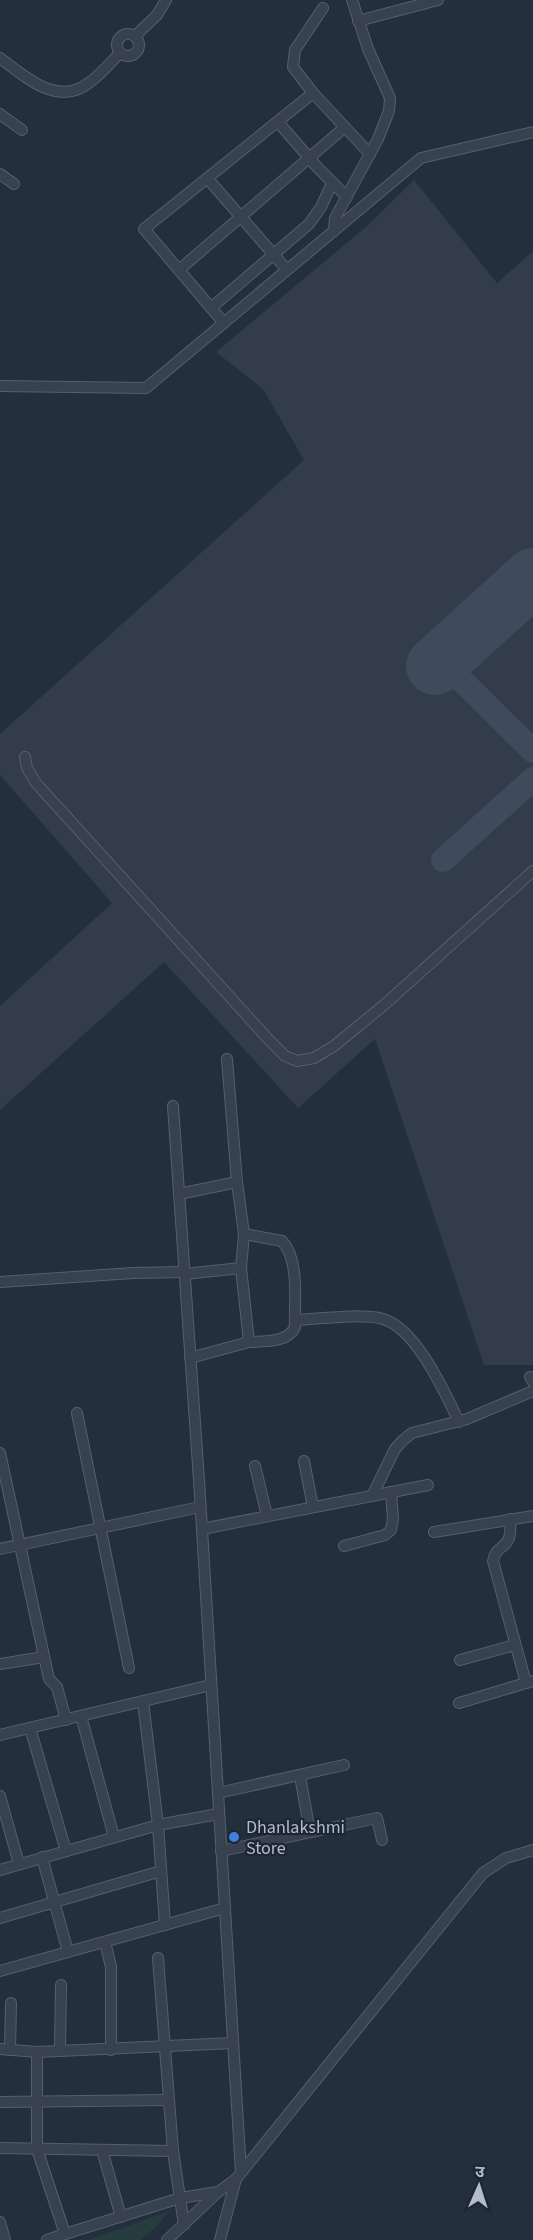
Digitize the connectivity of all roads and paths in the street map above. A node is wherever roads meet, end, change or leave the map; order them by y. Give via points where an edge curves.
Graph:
1 (166, 0) edge
2 (352, 0) edge
3 (438, 0) edge
4 (323, 8) dead end
5 (358, 21) junction
6 (0, 58) edge
7 (313, 93) junction
8 (0, 114) edge
9 (278, 122) junction
10 (345, 128) junction
11 (22, 130) dead end
12 (533, 132) edge
13 (370, 154) junction
14 (310, 159) junction
15 (0, 174) edge
16 (208, 179) junction
17 (332, 183) junction
18 (14, 184) dead end
19 (346, 197) junction
20 (243, 217) junction
21 (334, 231) junction
22 (275, 255) junction
23 (179, 270) junction
24 (287, 270) junction
25 (211, 308) junction
26 (224, 323) junction
27 (0, 386) edge
28 (25, 757) dead end
29 (533, 872) edge
30 (227, 1059) dead end
31 (173, 1106) dead end
32 (237, 1182) junction
33 (179, 1194) junction
34 (244, 1234) junction
35 (241, 1268) junction
36 (184, 1273) junction
37 (0, 1282) edge
38 (295, 1320) junction
39 (249, 1342) junction
40 (190, 1358) junction
41 (533, 1391) edge
42 (77, 1413) dead end
43 (459, 1422) junction
44 (0, 1454) edge
45 (304, 1461) dead end
46 (255, 1466) dead end
47 (428, 1485) dead end
48 (391, 1492) junction
49 (372, 1496) junction
50 (200, 1507) junction
51 (313, 1507) junction
52 (267, 1516) junction
53 (533, 1516) edge
54 (510, 1519) junction
55 (101, 1528) junction
56 (202, 1529) junction
57 (434, 1532) dead end
58 (20, 1545) junction
59 (344, 1546) dead end
60 (0, 1549) edge
61 (515, 1645) junction
62 (44, 1657) junction
63 (460, 1660) dead end
64 (0, 1664) edge
65 (129, 1668) dead end
66 (529, 1682) edge
67 (211, 1685) junction
68 (142, 1701) junction
69 (459, 1703) dead end
70 (81, 1716) junction
71 (66, 1720) junction
72 (30, 1728) junction
73 (0, 1735) edge
74 (344, 1765) dead end
75 (300, 1776) junction
76 (218, 1793) junction
77 (0, 1796) edge
78 (218, 1814) junction
79 (158, 1825) junction
80 (310, 1832) junction
81 (114, 1837) junction
82 (382, 1840) dead end
83 (533, 1850) edge
84 (66, 1851) junction
85 (221, 1851) junction
86 (42, 1857) junction
87 (19, 1864) junction
88 (0, 1869) edge
89 (161, 1871) junction
90 (54, 1902) junction
91 (225, 1908) junction
92 (0, 1918) edge
93 (165, 1925) junction
94 (105, 1942) junction
95 (68, 1952) junction
96 (158, 1958) dead end
97 (1, 1968) edge
98 (61, 1985) dead end
99 (11, 2002) dead end
100 (233, 2043) junction
101 (166, 2047) junction
102 (5, 2049) edge
103 (111, 2050) junction
104 (60, 2051) junction
105 (37, 2052) junction
106 (169, 2100) junction
107 (0, 2102) edge
108 (36, 2102) junction
109 (0, 2148) edge
110 (37, 2149) junction
111 (102, 2150) junction
112 (173, 2151) junction
113 (238, 2176) junction
114 (218, 2192) junction
115 (180, 2198) junction
116 (122, 2217) junction
117 (0, 2222) edge
118 (183, 2225) junction
119 (65, 2234) junction
120 (5, 2240) edge
121 (47, 2240) edge
122 (167, 2240) edge
123 (220, 2240) edge

1 - 6 street via 135,36 139,43 137,51 131,56 120,53 79,89 52,91 38,86
2 - 5 street
3 - 5 street
4 - 7 street via 292,58 293,67
5 - 13 street via 390,98 389,111
7 - 9 street
7 - 10 street
8 - 11 street
9 - 14 street
9 - 16 street
10 - 13 street
10 - 14 street
12 - 21 street via 421,158
13 - 19 street
14 - 17 street
14 - 20 street
15 - 18 street
16 - 20 street
16 - 23 street via 144,229
17 - 19 street
17 - 22 street via 309,224
19 - 21 street via 335,218
20 - 22 street
20 - 23 street
21 - 24 street
22 - 24 street
22 - 25 street
23 - 25 street
24 - 26 street
25 - 26 street
26 - 27 street via 146,388
28 - 29 street via 36,783 269,1040 285,1056 297,1061 314,1058 334,1046
30 - 32 street
31 - 33 street
32 - 33 street
32 - 34 street
33 - 36 street
34 - 35 street
34 - 38 street via 272,1238 288,1247 293,1265
35 - 36 street
35 - 39 street
36 - 37 street
36 - 40 street
38 - 39 street via 292,1333 285,1337
38 - 43 street via 376,1318 395,1324 427,1363
39 - 40 street
40 - 50 street
41 - 43 street
42 - 55 street
43 - 49 street via 412,1433 402,1441
44 - 58 street
45 - 51 street
46 - 52 street
47 - 48 street
48 - 49 street
48 - 59 street via 391,1530
49 - 51 street
50 - 55 street
50 - 56 street
51 - 52 street
52 - 56 street
53 - 54 street
54 - 57 street
54 - 61 street via 508,1544 494,1555 493,1561
55 - 58 street
55 - 65 street
56 - 67 street
58 - 60 street
58 - 62 street
61 - 63 street
61 - 66 street
62 - 64 street
62 - 71 street
66 - 69 street
67 - 68 street
67 - 76 street
68 - 70 street
68 - 79 street
70 - 71 street
70 - 81 street
71 - 72 street
72 - 73 street
72 - 84 street
74 - 75 street
75 - 76 street
75 - 80 street
76 - 78 street
77 - 87 street
78 - 79 street
78 - 85 street
79 - 81 street
79 - 89 street
80 - 82 street via 377,1818
80 - 85 street
81 - 84 street
83 - 113 street via 506,1858 483,1873
84 - 86 street
85 - 91 street
86 - 87 street
86 - 90 street
87 - 88 street
89 - 90 street
89 - 93 street
90 - 92 street
90 - 95 street
91 - 93 street
91 - 100 street
93 - 94 street
94 - 95 street
94 - 103 street via 111,1967
95 - 97 street
96 - 101 street
98 - 104 street
99 - 102 street
100 - 101 street
100 - 113 street
101 - 103 street
101 - 106 street
102 - 105 street
103 - 104 street
104 - 105 street
105 - 108 street
106 - 108 street
106 - 112 street
107 - 108 street
108 - 110 street
109 - 110 street
110 - 111 street
110 - 119 street
111 - 112 street
111 - 116 street
112 - 115 street
113 - 114 street
113 - 123 street
114 - 115 street
114 - 118 street
115 - 116 street
115 - 118 street
116 - 119 street
117 - 120 street
118 - 122 street
119 - 121 street

